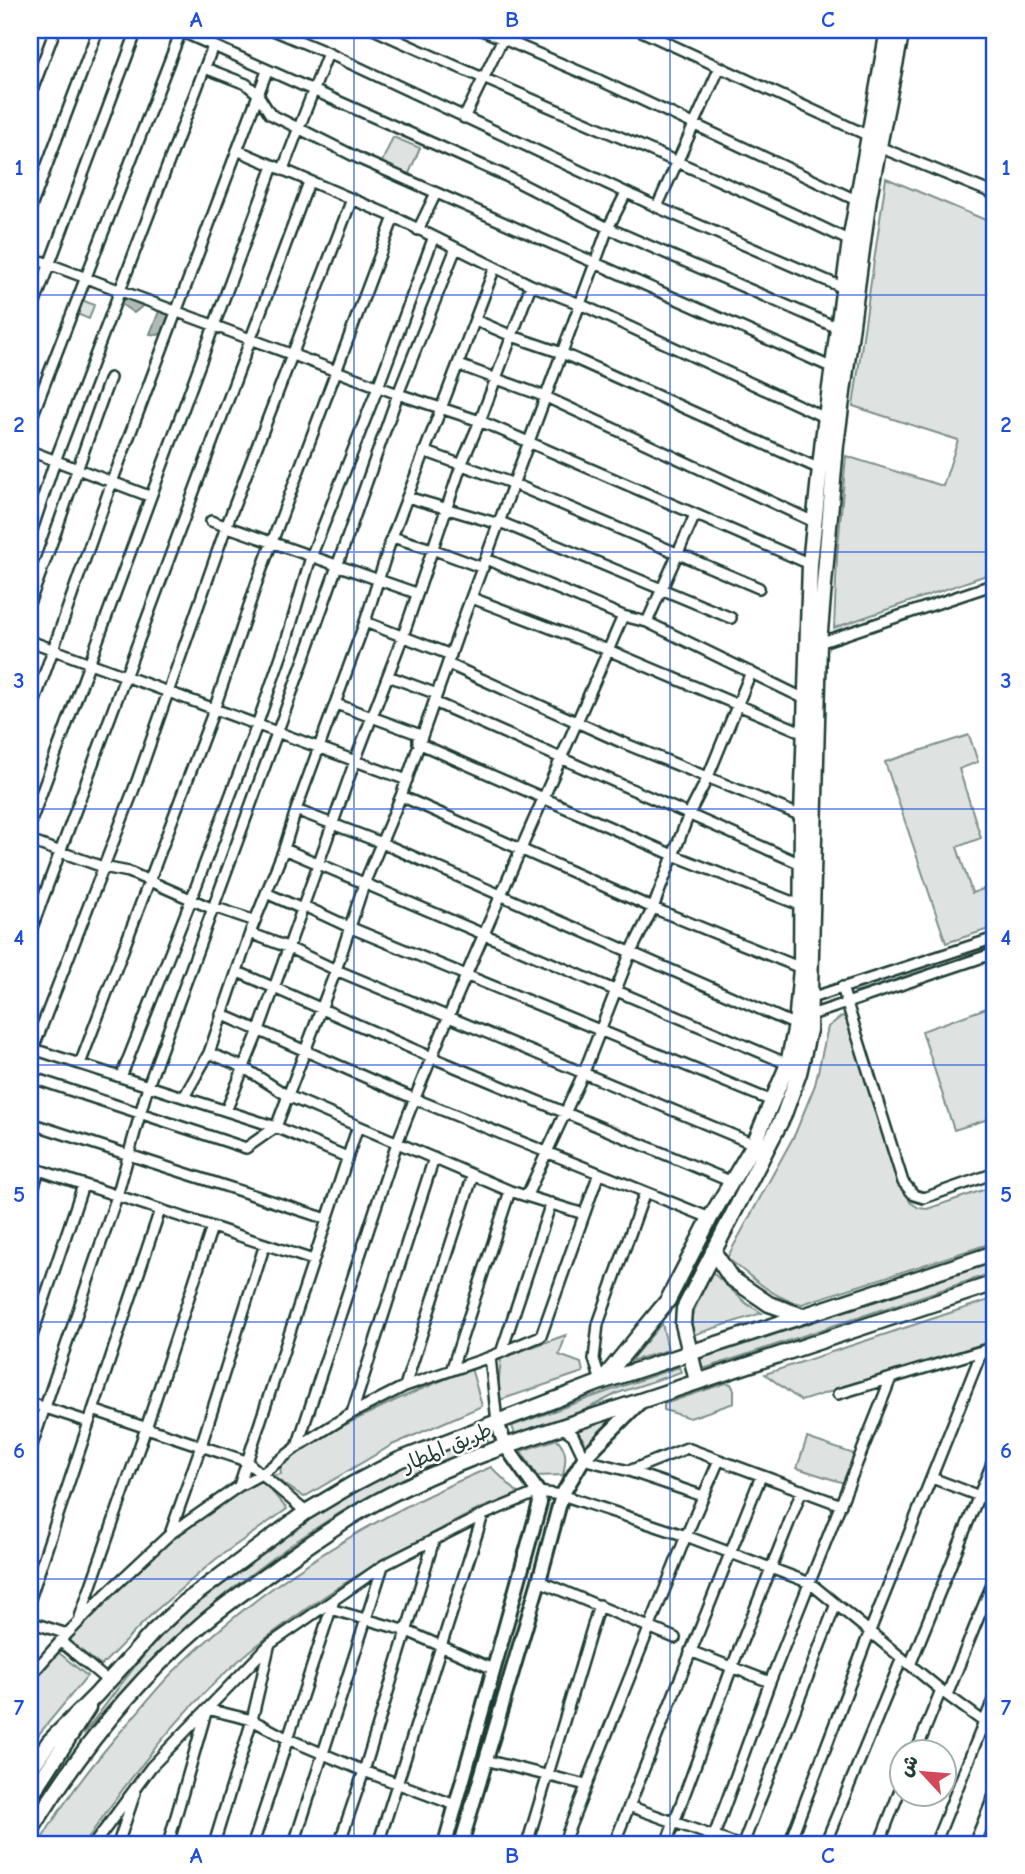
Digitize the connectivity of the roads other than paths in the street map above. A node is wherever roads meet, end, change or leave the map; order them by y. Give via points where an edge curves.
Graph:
1 (55, 30) edge
2 (98, 30) edge
3 (137, 30) edge
4 (180, 30) edge
5 (272, 30) edge
6 (375, 30) edge
7 (482, 30) edge
8 (639, 30) edge
9 (888, 30) edge
10 (902, 30) edge
11 (504, 34) edge
12 (212, 46) junction
13 (328, 53) junction
14 (720, 67) junction
15 (205, 68) junction
16 (267, 71) junction
17 (483, 79) junction
18 (313, 89) junction
19 (257, 93) junction
20 (30, 96) edge
21 (464, 118) junction
22 (694, 124) junction
23 (298, 128) junction
24 (869, 136) junction
25 (879, 147) junction
26 (237, 150) junction
27 (677, 163) junction
28 (278, 167) junction
29 (309, 182) junction
30 (436, 193) junction
31 (626, 193) junction
32 (995, 194) edge
33 (352, 199) junction
34 (856, 200) junction
35 (657, 208) junction
36 (30, 210) edge
37 (394, 217) junction
38 (608, 228) junction
39 (418, 230) junction
40 (433, 239) junction
41 (850, 241) junction
42 (456, 248) junction
43 (30, 257) edge
44 (596, 264) junction
45 (49, 265) junction
46 (495, 267) junction
47 (84, 277) junction
48 (531, 285) junction
49 (844, 288) junction
50 (119, 290) junction
51 (580, 304) junction
52 (175, 312) junction
53 (30, 316) edge
54 (475, 320) junction
55 (213, 326) junction
56 (838, 328) junction
57 (512, 336) junction
58 (249, 339) junction
59 (562, 353) junction
60 (291, 355) junction
61 (459, 365) junction
62 (833, 368) junction
63 (334, 371) junction
64 (497, 377) junction
65 (110, 378) dead end
66 (379, 387) junction
67 (398, 394) junction
68 (546, 397) junction
69 (441, 408) junction
70 (826, 418) junction
71 (480, 421) junction
72 (30, 422) edge
73 (529, 441) junction
74 (30, 451) edge
75 (424, 451) junction
76 (55, 461) junction
77 (462, 463) junction
78 (76, 468) junction
79 (820, 469) junction
80 (112, 482) junction
81 (514, 484) junction
82 (149, 496) junction
83 (407, 497) junction
84 (446, 509) junction
85 (695, 515) junction
86 (211, 521) dead end
87 (814, 522) junction
88 (500, 523) junction
89 (226, 527) junction
90 (30, 536) edge
91 (392, 537) junction
92 (271, 542) junction
93 (432, 549) junction
94 (677, 552) junction
95 (311, 557) junction
96 (485, 564) junction
97 (810, 564) junction
98 (336, 566) junction
99 (377, 580) junction
100 (995, 584) edge
101 (662, 587) junction
102 (759, 588) dead end
103 (416, 593) junction
104 (472, 598) junction
105 (30, 601) edge
106 (622, 616) junction
107 (731, 618) dead end
108 (365, 622) junction
109 (647, 622) junction
110 (403, 636) junction
111 (30, 641) edge
112 (819, 643) junction
113 (53, 650) junction
114 (608, 650) junction
115 (449, 659) junction
116 (89, 664) junction
117 (751, 672) junction
118 (388, 676) junction
119 (126, 678) junction
120 (168, 692) junction
121 (435, 698) junction
122 (805, 699) junction
123 (336, 704) junction
124 (738, 705) junction
125 (214, 710) junction
126 (30, 715) edge
127 (371, 718) junction
128 (576, 722) junction
129 (257, 725) junction
130 (277, 732) junction
131 (804, 733) junction
132 (418, 744) junction
133 (319, 748) junction
134 (562, 757) junction
135 (355, 761) junction
136 (707, 779) junction
137 (407, 780) junction
138 (401, 796) junction
139 (542, 798) junction
140 (296, 810) junction
141 (689, 814) junction
142 (802, 816) junction
143 (30, 824) edge
144 (332, 824) junction
145 (30, 841) edge
146 (382, 843) junction
147 (284, 849) junction
148 (520, 849) junction
149 (61, 852) junction
150 (673, 855) junction
151 (801, 864) junction
152 (318, 865) junction
153 (103, 867) junction
154 (148, 881) junction
155 (364, 884) junction
156 (266, 893) junction
157 (501, 896) junction
158 (191, 900) junction
159 (800, 905) junction
160 (214, 906) junction
161 (304, 906) junction
162 (653, 908) junction
163 (255, 921) junction
164 (349, 927) junction
165 (30, 933) edge
166 (250, 933) junction
167 (484, 935) junction
168 (995, 938) edge
169 (288, 947) junction
170 (995, 953) edge
171 (630, 954) junction
172 (802, 968) junction
173 (336, 970) junction
174 (238, 972) junction
175 (467, 975) junction
176 (842, 987) junction
177 (272, 989) junction
178 (617, 990) junction
179 (811, 998) junction
180 (847, 1003) junction
181 (320, 1008) junction
182 (222, 1014) junction
183 (811, 1015) junction
184 (449, 1017) junction
185 (796, 1026) junction
186 (259, 1030) junction
187 (600, 1031) junction
188 (31, 1048) edge
189 (305, 1049) junction
190 (209, 1053) junction
191 (431, 1057) junction
192 (80, 1064) junction
193 (788, 1064) junction
194 (243, 1067) junction
195 (584, 1072) junction
196 (30, 1077) edge
197 (121, 1077) junction
198 (148, 1086) junction
199 (288, 1096) junction
200 (184, 1097) junction
201 (415, 1098) junction
202 (772, 1101) junction
203 (226, 1111) junction
204 (566, 1112) junction
205 (141, 1113) junction
206 (30, 1123) edge
207 (358, 1126) junction
208 (276, 1127) junction
209 (397, 1143) junction
210 (754, 1144) junction
211 (548, 1151) junction
212 (128, 1155) junction
213 (347, 1157) junction
214 (434, 1158) junction
215 (35, 1169) edge
216 (600, 1173) junction
217 (995, 1173) edge
218 (474, 1175) junction
219 (732, 1182) junction
220 (83, 1185) junction
221 (510, 1191) junction
222 (645, 1192) junction
223 (527, 1195) junction
224 (117, 1196) junction
225 (30, 1199) edge
226 (551, 1203) junction
227 (160, 1210) junction
228 (584, 1214) junction
229 (710, 1218) junction
230 (327, 1219) junction
231 (212, 1227) junction
232 (265, 1244) junction
233 (713, 1251) junction
234 (995, 1253) edge
235 (313, 1260) junction
236 (995, 1283) edge
237 (668, 1300) junction
238 (684, 1308) junction
239 (803, 1317) junction
240 (30, 1342) edge
241 (995, 1347) edge
242 (502, 1350) junction
243 (982, 1351) junction
244 (689, 1352) junction
245 (490, 1357) junction
246 (452, 1368) junction
247 (891, 1378) junction
248 (697, 1381) junction
249 (601, 1382) junction
250 (405, 1386) junction
251 (838, 1394) dead end
252 (641, 1401) junction
253 (30, 1403) edge
254 (45, 1408) junction
255 (93, 1410) junction
256 (352, 1413) junction
257 (89, 1422) junction
258 (496, 1422) junction
259 (562, 1427) junction
260 (146, 1428) junction
261 (505, 1445) junction
262 (201, 1446) junction
263 (297, 1447) junction
264 (30, 1451) edge
265 (995, 1456) edge
266 (584, 1458) junction
267 (719, 1460) junction
268 (246, 1461) junction
269 (629, 1471) junction
270 (263, 1473) junction
271 (761, 1476) junction
272 (932, 1478) junction
273 (239, 1486) junction
274 (802, 1490) junction
275 (538, 1492) junction
276 (562, 1495) junction
277 (703, 1496) junction
278 (979, 1496) junction
279 (995, 1503) edge
280 (841, 1505) junction
281 (306, 1513) junction
282 (483, 1515) junction
283 (170, 1534) junction
284 (686, 1536) junction
285 (434, 1540) junction
286 (732, 1551) junction
287 (384, 1565) junction
288 (771, 1569) junction
289 (995, 1577) edge
290 (539, 1581) junction
291 (810, 1583) junction
292 (30, 1599) edge
293 (335, 1599) junction
294 (836, 1604) junction
295 (599, 1605) junction
296 (330, 1609) junction
297 (368, 1621) junction
298 (30, 1622) edge
299 (78, 1622) junction
300 (651, 1628) junction
301 (870, 1631) junction
302 (407, 1632) junction
303 (63, 1637) junction
304 (675, 1638) dead end
305 (270, 1644) junction
306 (440, 1646) junction
307 (690, 1651) junction
308 (902, 1658) junction
309 (910, 1665) junction
310 (732, 1667) junction
311 (493, 1669) junction
312 (30, 1676) edge
313 (109, 1682) junction
314 (770, 1682) junction
315 (944, 1693) junction
316 (96, 1695) junction
317 (995, 1695) edge
318 (207, 1709) junction
319 (252, 1720) junction
320 (984, 1722) junction
321 (923, 1738) edge
322 (288, 1739) junction
323 (995, 1741) edge
324 (324, 1754) junction
325 (485, 1760) junction
326 (30, 1770) edge
327 (364, 1771) junction
328 (548, 1775) junction
329 (397, 1782) junction
330 (138, 1784) junction
331 (586, 1785) junction
332 (995, 1793) edge
333 (30, 1797) edge
334 (455, 1805) junction
335 (629, 1806) junction
336 (893, 1808) edge
337 (675, 1821) junction
338 (30, 1832) edge
339 (713, 1840) edge
340 (94, 1844) edge
341 (118, 1844) edge
342 (168, 1844) edge
343 (214, 1844) edge
344 (253, 1844) edge
345 (295, 1844) edge
346 (339, 1844) edge
347 (378, 1844) edge
348 (445, 1844) edge
349 (461, 1844) edge
350 (527, 1844) edge
351 (563, 1844) edge
352 (614, 1844) edge
353 (666, 1844) edge
354 (735, 1844) edge
355 (743, 1844) edge
356 (789, 1844) edge
357 (825, 1844) edge
358 (879, 1844) edge
359 (935, 1844) edge
360 (974, 1844) edge

1 - 20 street
2 - 36 street
3 - 45 street
4 - 12 street
4 - 47 street
5 - 13 street
6 - 17 street
7 - 11 street
8 - 14 street
9 - 24 main road
10 - 25 main road
11 - 17 street
11 - 22 street
12 - 15 street
12 - 16 street
13 - 18 street
13 - 21 street
14 - 22 street
14 - 24 street
15 - 19 street
15 - 50 street
16 - 18 street
16 - 19 street
17 - 21 street
17 - 27 street
18 - 23 street
18 - 38 street via 506,176
19 - 23 street via 270,114
19 - 26 street
21 - 31 street
22 - 27 street
22 - 34 street
23 - 28 street
23 - 30 street
24 - 34 main road
25 - 32 street
25 - 112 main road via 835,445
26 - 28 street
26 - 52 street
27 - 35 street
27 - 41 street
28 - 29 street
28 - 55 street
29 - 33 street
29 - 58 street
30 - 39 street
30 - 44 street
31 - 35 street
31 - 38 street
33 - 37 street
33 - 60 street
34 - 41 main road
35 - 49 street
37 - 39 street
37 - 63 street
38 - 44 street
38 - 56 street
39 - 40 street
40 - 42 street
40 - 66 street
41 - 49 main road
42 - 46 street
42 - 67 street
43 - 45 street
44 - 51 street
44 - 62 street
45 - 47 street
45 - 53 street
46 - 48 street
46 - 54 street
47 - 50 street
47 - 72 street
48 - 51 street
48 - 57 street
49 - 56 main road
50 - 52 street
50 - 76 street
51 - 59 street
51 - 70 street
52 - 55 street
52 - 80 street
54 - 57 street
54 - 61 street
55 - 58 street
55 - 82 street
56 - 62 main road
57 - 59 street
57 - 64 street
58 - 60 street
58 - 119 street
59 - 68 street
59 - 79 street
60 - 63 street
60 - 89 street
61 - 64 street
61 - 69 street
62 - 70 main road
63 - 66 street
63 - 92 street
64 - 68 street
64 - 71 street
65 - 78 street
66 - 67 street
66 - 95 street
67 - 69 street
67 - 98 street
68 - 73 street
68 - 87 street
69 - 71 street
69 - 75 street
70 - 79 main road
71 - 73 street
71 - 77 street
73 - 81 street
73 - 85 street
74 - 76 street
75 - 77 street
75 - 83 street
76 - 78 street
76 - 90 street
77 - 81 street
77 - 84 street
78 - 80 street
78 - 105 street
79 - 87 main road
80 - 82 street
80 - 113 street
81 - 88 street
81 - 94 street
82 - 116 street
83 - 84 street
83 - 91 street
84 - 88 street
84 - 93 street
85 - 94 street
85 - 97 street
86 - 89 street
87 - 97 main road
88 - 96 street
88 - 101 street
89 - 92 street
89 - 120 street
91 - 93 street
91 - 99 street
92 - 95 street
92 - 125 street
93 - 96 street
93 - 103 street
94 - 101 street
94 - 102 street
95 - 98 street
95 - 129 street
96 - 104 street
96 - 106 street
97 - 122 main road
98 - 99 street
98 - 130 street
99 - 103 street
99 - 108 street
100 - 112 street
101 - 107 street
101 - 109 street
103 - 110 street
104 - 114 street
104 - 115 street
106 - 109 street
106 - 114 street
108 - 110 street
108 - 123 street
109 - 117 street
110 - 115 street
110 - 118 street
111 - 113 street
112 - 179 main road
113 - 116 street
113 - 126 street
114 - 124 street
114 - 128 street
115 - 121 street
115 - 128 street
116 - 119 street
116 - 143 street
117 - 122 street
117 - 124 street
118 - 121 street
118 - 127 street
119 - 120 street
119 - 149 street
120 - 125 street
120 - 153 street
121 - 132 street
121 - 134 street
122 - 131 main road
123 - 127 street
123 - 133 street
124 - 131 street
124 - 136 street
125 - 129 street
125 - 154 street
127 - 132 street via 418,734
127 - 135 street
128 - 134 street
128 - 136 street
129 - 130 street
129 - 158 street
130 - 133 street
130 - 160 street
131 - 142 main road
132 - 137 street
132 - 139 street
133 - 135 street
133 - 140 street
134 - 139 street
134 - 141 street
135 - 137 street
135 - 144 street
136 - 141 street
136 - 142 street
137 - 138 street
138 - 146 street
138 - 148 street
139 - 148 street
139 - 150 street
140 - 144 street
140 - 147 street
141 - 150 street
141 - 151 street
142 - 151 main road
144 - 146 street
144 - 152 street
145 - 149 street
146 - 155 street
146 - 157 street
147 - 152 street
147 - 156 street
148 - 157 street
148 - 162 street
149 - 153 street
149 - 165 street
150 - 159 street
150 - 162 street
151 - 159 main road
152 - 155 street
152 - 161 street
153 - 154 street
153 - 188 street
154 - 158 street
154 - 192 street
155 - 164 street
155 - 167 street
156 - 161 street
156 - 163 street
157 - 167 street
157 - 171 street
158 - 160 street
158 - 197 street
159 - 172 main road
160 - 163 street
160 - 198 street
161 - 164 street
161 - 169 street
162 - 171 street
162 - 172 street
163 - 166 street
164 - 173 street
164 - 175 street
166 - 169 street
166 - 174 street
167 - 175 street
167 - 178 street
168 - 176 street
169 - 173 street
169 - 177 street
170 - 180 street
171 - 178 street
171 - 185 street
172 - 185 main road
173 - 181 street
173 - 184 street
174 - 177 street
174 - 182 street
175 - 184 street
175 - 187 street
176 - 179 street
176 - 180 street
177 - 181 street
177 - 186 street
178 - 187 street
178 - 193 street
179 - 183 main road
180 - 183 street
180 - 217 street via 904,1182 914,1195 924,1198
181 - 189 street
181 - 191 street
182 - 186 street
182 - 190 street
183 - 233 main road via 799,1073 783,1117
184 - 191 street
184 - 195 street
185 - 193 main road
186 - 189 street
186 - 194 street
187 - 195 street
187 - 202 street
188 - 192 street
189 - 199 street
189 - 201 street
190 - 194 street
190 - 200 street
191 - 201 street
191 - 204 street
192 - 197 street
193 - 202 main road
194 - 199 street
194 - 203 street
195 - 204 street
195 - 210 street
196 - 205 street
197 - 198 street
198 - 200 street
198 - 205 street
199 - 207 street
199 - 208 street
200 - 203 street
201 - 209 street
201 - 211 street
202 - 210 main road
203 - 208 street
204 - 211 street
204 - 219 street
205 - 208 street via 246,1148
205 - 212 street
206 - 212 street
207 - 209 street
207 - 213 street
208 - 213 street
209 - 214 street
209 - 263 street
210 - 219 main road
211 - 216 street
211 - 223 street
212 - 224 street
212 - 230 street
213 - 230 street
214 - 218 street
214 - 256 street
215 - 220 street
215 - 225 street
216 - 222 street
216 - 228 street
218 - 221 street
218 - 250 street
219 - 229 main road
220 - 224 street
220 - 240 street
221 - 223 street
221 - 246 street
222 - 229 street
222 - 249 street via 598,1324 594,1359
223 - 226 street
224 - 227 street
224 - 254 street
226 - 228 street
226 - 242 street
227 - 231 street
227 - 255 street
228 - 242 street via 541,1336
229 - 237 main road
230 - 235 street
231 - 232 street
231 - 260 street
232 - 235 street
232 - 262 street
233 - 238 main road
233 - 239 main road via 731,1278 769,1304
234 - 239 main road, طريق المطار
235 - 268 street
236 - 248 main road, طريق المطار
237 - 238 main road
237 - 249 main road
238 - 244 main road
239 - 244 main road, طريق المطار
241 - 243 street
242 - 245 street
243 - 247 street
243 - 272 street
244 - 248 main road
244 - 249 main road, طريق المطار
245 - 246 street
245 - 258 street
246 - 250 street
247 - 251 street
247 - 280 street
248 - 252 main road, طريق المطار
249 - 258 main road, طريق المطار
250 - 256 street
252 - 259 main road, طريق المطار
252 - 266 main road
253 - 254 street
254 - 257 street
254 - 264 street
255 - 257 street
255 - 260 street
256 - 263 street
257 - 292 street
258 - 261 main road
258 - 281 main road, طريق المطار via 399,1460
259 - 261 main road, طريق المطار
259 - 266 street via 573,1435
260 - 262 street
260 - 299 street
261 - 275 main road
261 - 338 main road, طريق المطار via 365,1508 201,1625 84,1751
262 - 268 street
262 - 283 street
263 - 270 street
265 - 278 street
266 - 269 street
266 - 276 main road
267 - 269 street via 687,1448
267 - 271 street
267 - 277 street
268 - 270 street
268 - 273 street
269 - 277 street
270 - 273 street
270 - 281 street
271 - 274 street
271 - 286 street
272 - 278 street
272 - 301 street
273 - 283 street
274 - 280 street
274 - 288 street
275 - 276 street
275 - 282 street
275 - 311 main road via 538,1514
276 - 284 street
276 - 290 main road
277 - 284 street
278 - 279 street
278 - 309 street
280 - 291 street
281 - 313 main road, طريق المطار via 184,1603
282 - 285 street
282 - 306 street
283 - 299 street
284 - 286 street
284 - 300 street
285 - 287 street
285 - 302 street
286 - 288 street
286 - 307 street
287 - 293 street
287 - 297 street
288 - 291 street
288 - 310 street
289 - 315 street
290 - 295 street
290 - 325 main road
291 - 294 street
291 - 314 street
293 - 296 street
293 - 305 street
294 - 301 street
294 - 355 street
295 - 300 street
295 - 328 street
296 - 297 street
296 - 322 street
297 - 302 street
297 - 324 street
298 - 303 street
299 - 303 street
300 - 304 street
300 - 331 street
301 - 308 street
301 - 356 street
302 - 306 street
302 - 327 street
303 - 312 street
303 - 313 street
305 - 318 street
305 - 319 street
306 - 311 street
306 - 329 street
307 - 310 street
307 - 335 street
308 - 309 street
308 - 357 street
309 - 315 street
310 - 314 street
310 - 337 street
311 - 334 main road
313 - 316 main road, طريق المطار
314 - 339 street
315 - 320 street
315 - 321 street
316 - 326 main road via 49,1742
316 - 333 main road, طريق المطار
317 - 320 street
318 - 319 street
318 - 330 street
318 - 342 street
319 - 322 street
319 - 343 street
320 - 323 street
320 - 359 street
322 - 324 street
322 - 344 street
324 - 327 street
324 - 345 street
325 - 328 street
325 - 349 main road
327 - 329 street
327 - 346 street
328 - 331 street
328 - 350 street
329 - 334 street
329 - 347 street
330 - 340 street
330 - 341 street
331 - 351 street
332 - 360 street
334 - 348 main road
335 - 337 street
335 - 352 street
336 - 358 street
337 - 339 street
337 - 353 street
339 - 354 street

